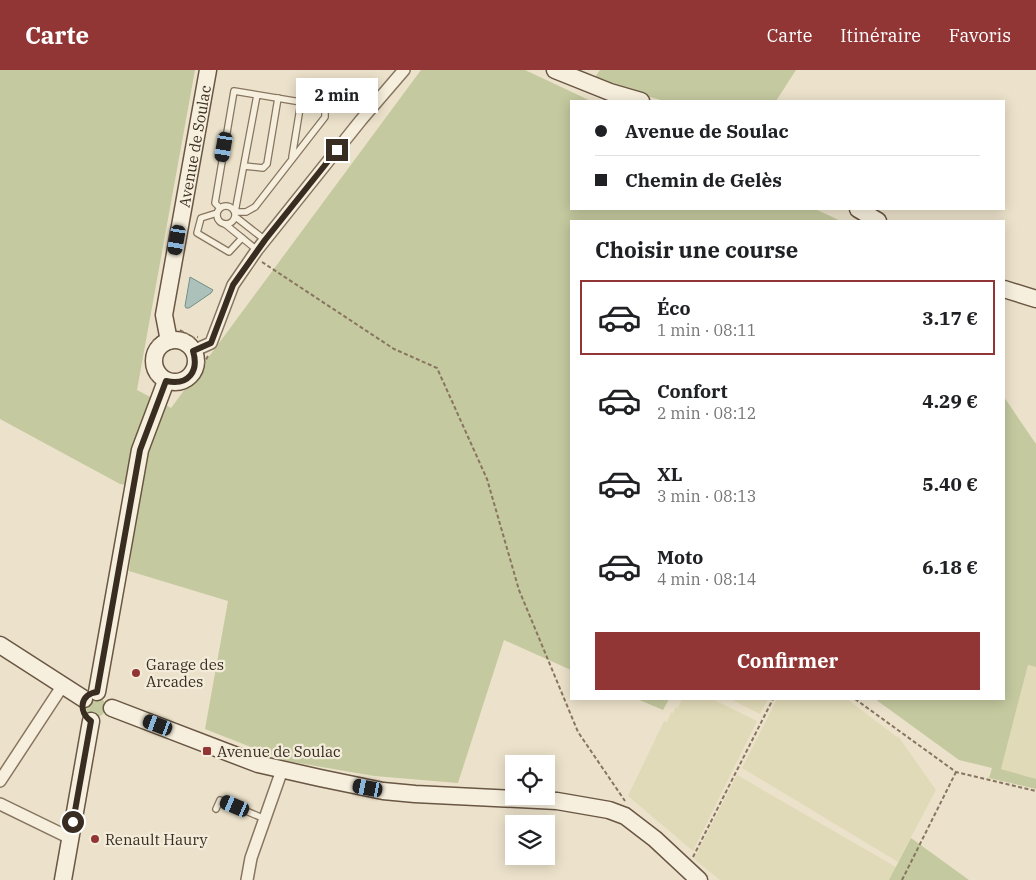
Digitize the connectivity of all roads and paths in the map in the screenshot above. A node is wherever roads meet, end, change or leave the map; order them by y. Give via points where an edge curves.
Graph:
1 (208, 70) edge
2 (404, 70) edge
3 (555, 70) edge
4 (257, 95) junction
5 (278, 98) junction
6 (638, 100) edge
7 (301, 102) junction
8 (292, 160) junction
9 (244, 166) junction
10 (860, 210) edge
11 (219, 211) junction
12 (235, 215) junction
13 (876, 220) edge
14 (225, 224) junction
15 (242, 238) junction
16 (265, 240) junction
17 (257, 250) junction
18 (1005, 289) edge
19 (1036, 299) edge
20 (163, 338) junction
21 (199, 345) junction
22 (163, 385) junction
23 (0, 645) edge
24 (63, 685) junction
25 (91, 696) junction
26 (773, 700) edge
27 (856, 700) edge
28 (112, 708) junction
29 (91, 721) junction
30 (282, 770) junction
31 (956, 772) junction
32 (0, 781) edge
33 (1036, 791) edge
34 (625, 802) dead end
35 (0, 804) edge
36 (216, 809) dead end
37 (265, 819) junction
38 (70, 838) junction
39 (690, 876) edge
40 (62, 880) edge
41 (247, 880) edge
42 (902, 880) edge

1 - 20 main road, Avenue de Soulac via 164,315
2 - 16 street
3 - 6 main road
4 - 5 lane
4 - 9 lane
4 - 11 lane via 234,91 214,203
5 - 7 lane
5 - 9 lane via 267,164 263,168
7 - 8 lane
7 - 8 lane via 325,106 325,117
8 - 12 lane via 255,207
9 - 12 lane
10 - 13 main road
11 - 12 lane via 228,206
11 - 14 lane via 218,219
11 - 15 lane via 201,218 197,233 229,252
12 - 14 lane via 231,223
12 - 16 lane
14 - 15 lane
15 - 17 lane
16 - 17 street
17 - 21 street via 233,285 211,343
17 - 34 path via 263,262 394,349 437,368 487,479 519,590 578,732
18 - 19 main road
20 - 21 main road
20 - 22 main road via 154,358
20 - 22 path via 147,356 146,364
21 - 22 main road via 195,368 188,377
21 - 22 path via 208,359 191,383
22 - 25 main road via 140,450
23 - 24 main road
24 - 25 main road
24 - 32 street
25 - 28 main road via 108,698
25 - 29 main road via 82,706 86,718
26 - 39 path
27 - 31 path
28 - 29 main road via 106,719
28 - 30 main road via 258,764
29 - 38 main road
30 - 37 street
30 - 39 main road via 383,791 557,802 609,810 625,816 655,839
31 - 33 path
31 - 42 path
35 - 38 street
36 - 37 lane via 220,800
37 - 41 street
38 - 40 main road

